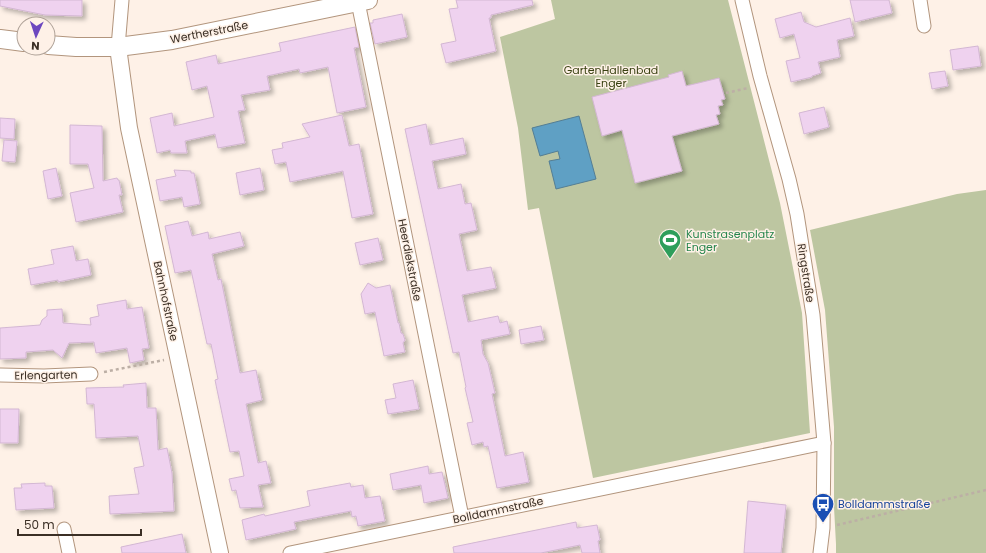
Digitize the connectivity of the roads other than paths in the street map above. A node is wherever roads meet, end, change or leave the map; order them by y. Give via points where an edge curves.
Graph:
1 (122, 0) edge
2 (742, 0) edge
3 (920, 0) edge
4 (363, 1) edge
5 (924, 26) dead end
6 (0, 40) edge
7 (16, 41) edge
8 (56, 46) edge
9 (118, 47) junction
10 (91, 374) road end
11 (0, 375) edge
12 (824, 443) junction
13 (462, 517) junction
14 (64, 529) dead end
15 (69, 553) edge
16 (220, 553) edge
17 (290, 553) edge
18 (820, 553) edge

1 - 9 street
2 - 12 street, Ringstraße via 798,214 813,315
3 - 5 street
4 - 9 main road, Wertherstraße via 172,40
4 - 13 street, Heerdiekstraße
6 - 7 main road
8 - 9 main road, Wertherstraße
9 - 16 street, Bahnhofstraße via 129,128
10 - 11 street, Erlengarten
12 - 13 street, Bolldammstraße
12 - 18 street, Ringstraße via 823,528
13 - 17 street, Bolldammstraße
14 - 15 street

